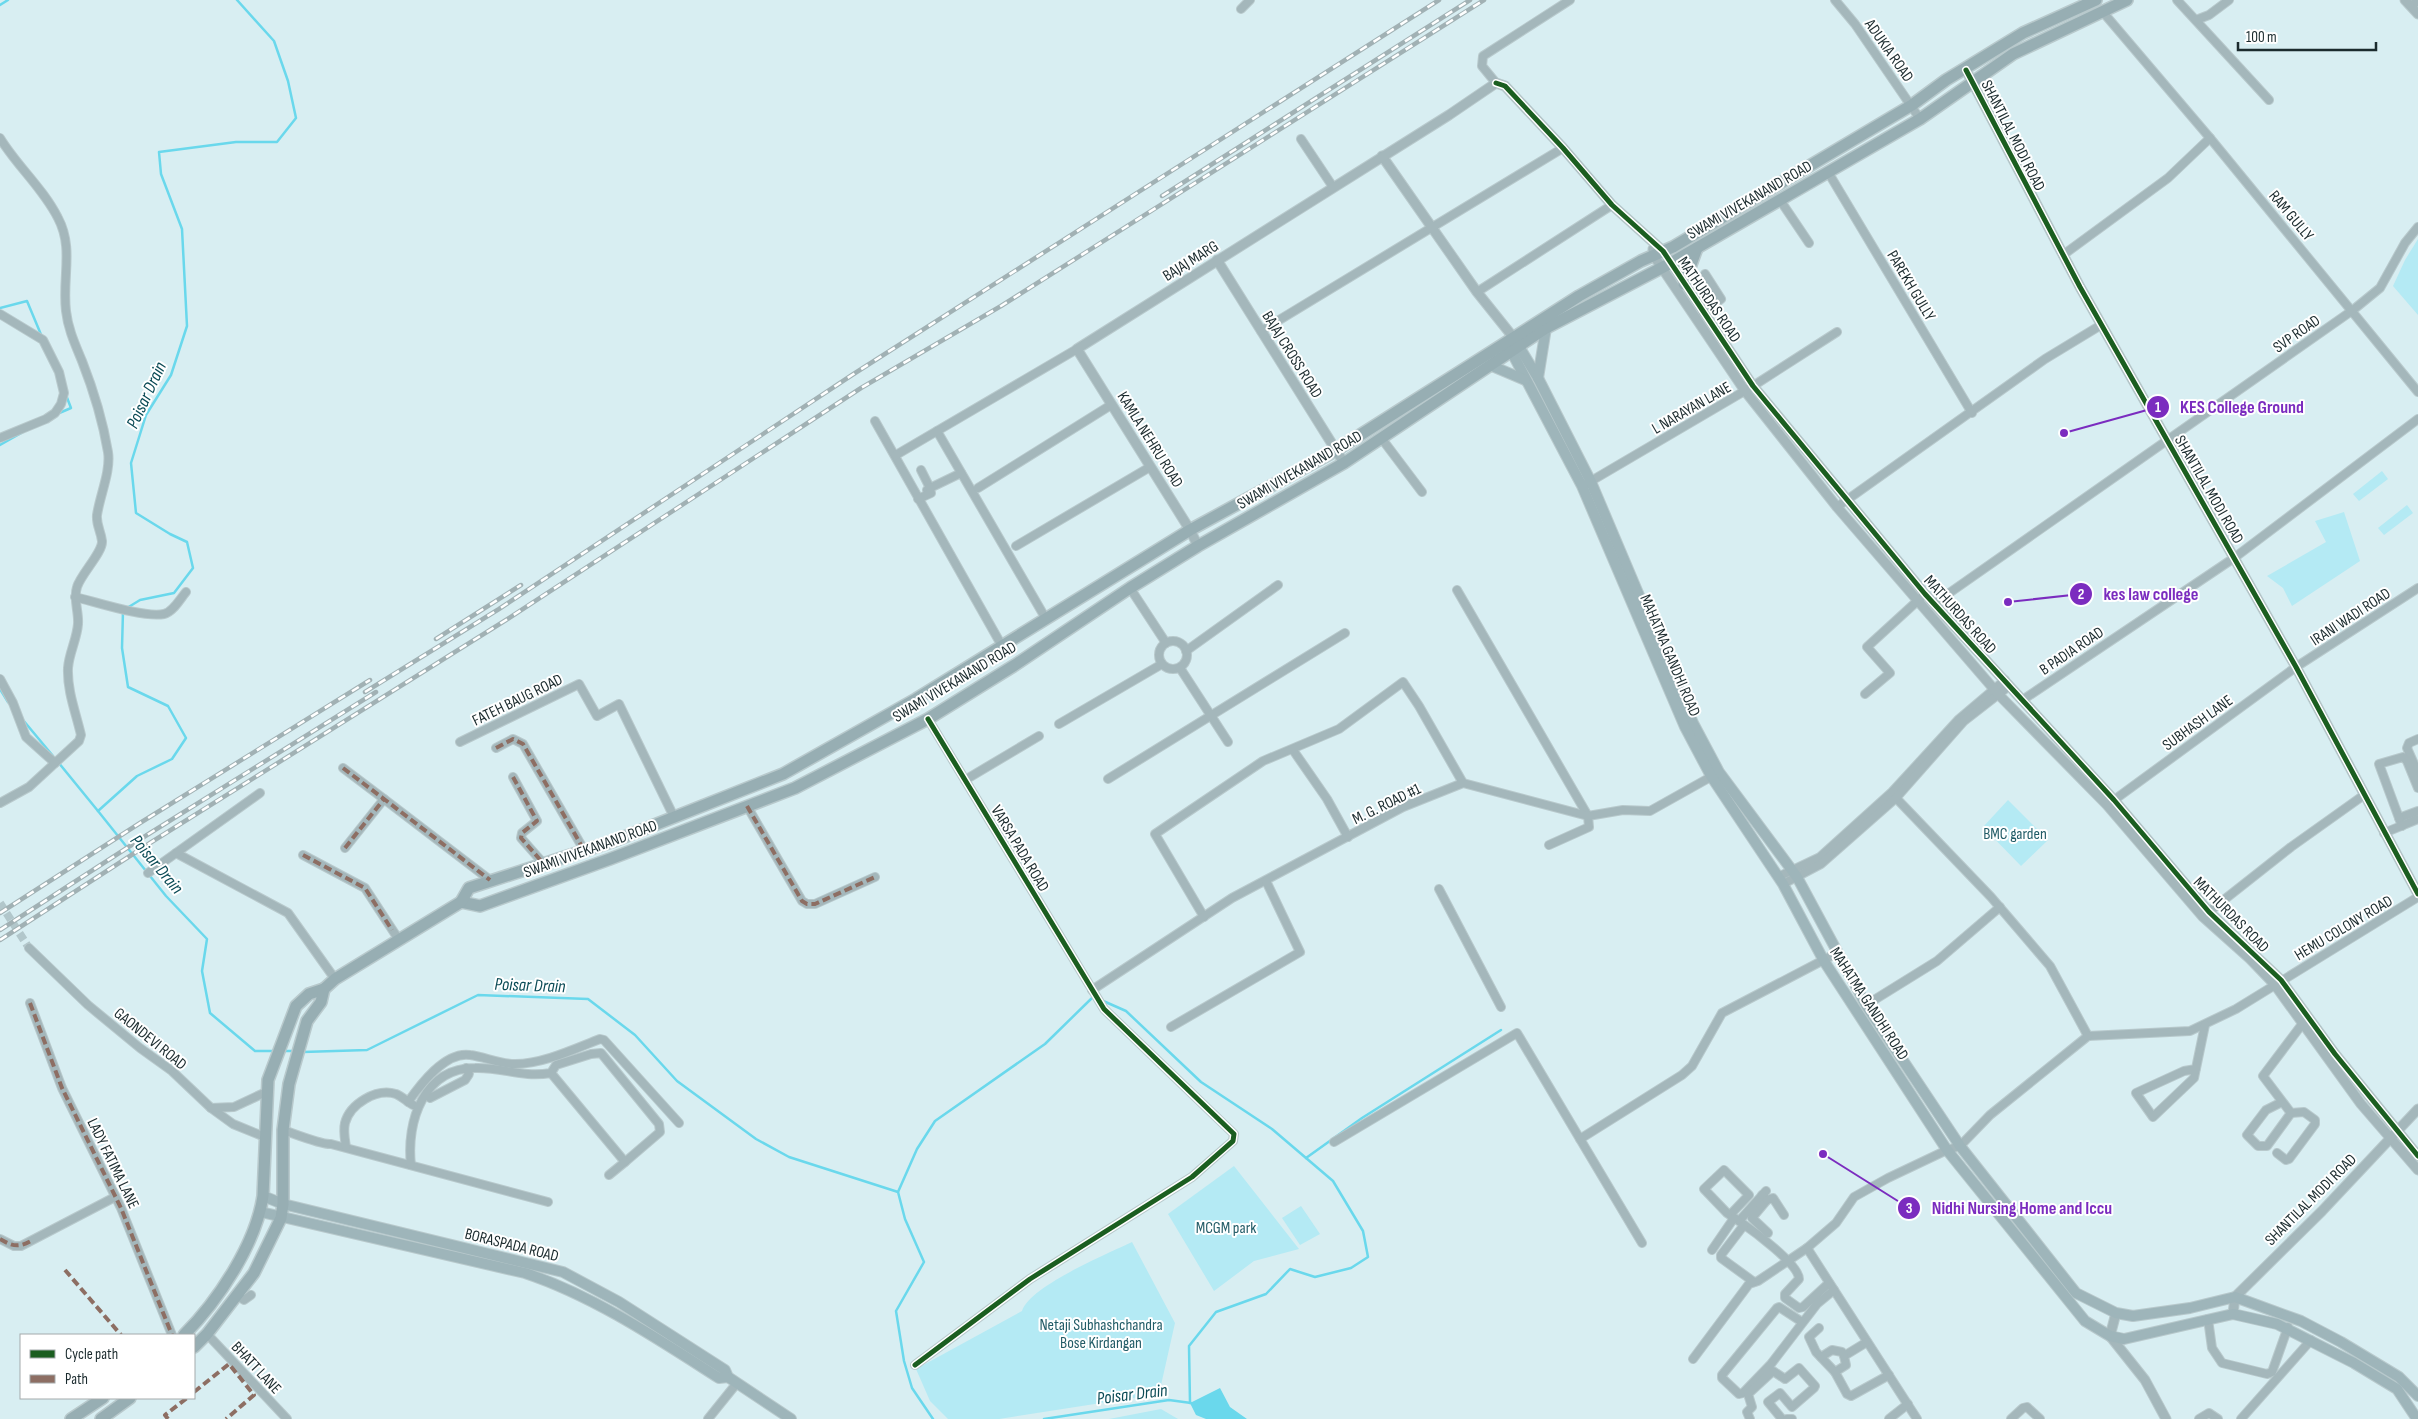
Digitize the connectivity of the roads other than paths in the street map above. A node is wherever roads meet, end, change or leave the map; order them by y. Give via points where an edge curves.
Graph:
1 (1250, 0) edge
2 (1570, 0) edge
3 (1835, 0) edge
4 (2096, 0) edge
5 (2127, 0) edge
6 (2177, 0) edge
7 (2229, 0) edge
8 (2405, 0) edge
9 (1241, 9) dead end
10 (2102, 11) junction
11 (2418, 14) edge
12 (2196, 20) junction
13 (1966, 70) junction
14 (1972, 81) junction
15 (1496, 83) junction
16 (2269, 100) dead end
17 (1912, 105) junction
18 (1920, 119) junction
19 (0, 138) edge
20 (1300, 138) dead end
21 (2210, 138) junction
22 (1563, 148) junction
23 (1382, 156) junction
24 (1828, 172) junction
25 (1334, 187) junction
26 (1780, 200) junction
27 (1612, 205) junction
28 (1431, 228) junction
29 (2418, 228) edge
30 (1809, 243) dead end
31 (1697, 248) junction
32 (1659, 254) junction
33 (2063, 255) junction
34 (1217, 260) junction
35 (1666, 265) junction
36 (1705, 274) dead end
37 (1684, 284) junction
38 (1477, 292) junction
39 (2352, 310) junction
40 (1704, 313) junction
41 (0, 314) edge
42 (2101, 325) junction
43 (1546, 328) junction
44 (1261, 331) junction
45 (1838, 332) dead end
46 (1509, 339) junction
47 (1077, 349) junction
48 (1515, 350) junction
49 (1492, 366) junction
50 (1538, 378) junction
51 (1526, 381) junction
52 (1749, 389) junction
53 (2418, 392) edge
54 (1110, 405) junction
55 (1972, 413) junction
56 (2418, 419) edge
57 (875, 421) dead end
58 (937, 431) junction
59 (0, 438) edge
60 (1382, 439) junction
61 (2167, 440) junction
62 (1335, 450) junction
63 (896, 455) junction
64 (1344, 463) junction
65 (1150, 467) junction
66 (921, 470) dead end
67 (961, 473) junction
68 (1586, 484) junction
69 (930, 488) junction
70 (978, 488) dead end
71 (1422, 492) dead end
72 (917, 497) junction
73 (1847, 499) junction
74 (1837, 507) junction
75 (1190, 530) junction
76 (1016, 546) dead end
77 (1198, 546) junction
78 (2234, 558) junction
79 (1278, 585) dead end
80 (1130, 588) junction
81 (2418, 588) edge
82 (1456, 590) dead end
83 (186, 592) dead end
84 (1925, 594) junction
85 (75, 597) junction
86 (1917, 601) junction
87 (1935, 603) junction
88 (1046, 619) junction
89 (1345, 633) dead end
90 (1166, 643) junction
91 (1002, 646) junction
92 (1186, 651) junction
93 (1162, 664) junction
94 (2296, 667) junction
95 (1180, 668) junction
96 (0, 679) edge
97 (2007, 683) junction
98 (1996, 691) junction
99 (1864, 694) dead end
100 (2024, 699) junction
101 (1211, 715) junction
102 (928, 719) junction
103 (1059, 724) dead end
104 (1039, 736) dead end
105 (2418, 739) edge
106 (460, 742) dead end
107 (1228, 742) dead end
108 (496, 748) dead end
109 (1293, 750) junction
110 (56, 763) junction
111 (343, 768) dead end
112 (2418, 773) edge
113 (1715, 774) junction
114 (513, 777) dead end
115 (1108, 779) dead end
116 (965, 780) junction
117 (1463, 784) junction
118 (2418, 788) edge
119 (260, 793) dead end
120 (2364, 795) junction
121 (1896, 798) junction
122 (384, 799) junction
123 (2110, 802) junction
124 (0, 803) edge
125 (747, 806) junction
126 (2418, 811) edge
127 (1588, 816) junction
128 (674, 817) junction
129 (2418, 819) edge
130 (2401, 822) junction
131 (2384, 833) junction
132 (1348, 837) junction
133 (1548, 845) dead end
134 (345, 848) dead end
135 (584, 850) junction
136 (176, 853) junction
137 (303, 856) dead end
138 (543, 863) junction
139 (148, 873) dead end
140 (1795, 873) junction
141 (874, 877) dead end
142 (490, 880) junction
143 (1780, 880) junction
144 (1266, 881) junction
145 (1439, 889) dead end
146 (2418, 896) edge
147 (461, 902) junction
148 (2000, 907) junction
149 (2206, 914) junction
150 (1204, 917) junction
151 (399, 940) junction
152 (29, 948) tunnel mouth
153 (1837, 953) junction
154 (1824, 961) junction
155 (335, 979) junction
156 (2278, 982) junction
157 (324, 988) junction
158 (1092, 990) junction
159 (30, 1003) dead end
160 (1866, 1005) junction
161 (1501, 1007) dead end
162 (2305, 1020) junction
163 (2205, 1024) junction
164 (1170, 1027) dead end
165 (2088, 1036) junction
166 (466, 1068) junction
167 (2196, 1069) junction
168 (551, 1073) junction
169 (267, 1086) junction
170 (430, 1098) dead end
171 (408, 1102) junction
172 (2282, 1102) junction
173 (211, 1108) junction
174 (418, 1109) junction
175 (2418, 1109) edge
176 (2291, 1113) junction
177 (679, 1123) dead end
178 (284, 1130) junction
179 (2396, 1131) junction
180 (264, 1137) junction
181 (1580, 1139) junction
182 (2390, 1139) junction
183 (1334, 1142) dead end
184 (1960, 1146) junction
185 (346, 1147) junction
186 (1947, 1150) junction
187 (2277, 1153) dead end
188 (2418, 1156) edge
189 (625, 1162) junction
190 (411, 1165) junction
191 (2418, 1170) edge
192 (609, 1175) dead end
193 (1765, 1195) junction
194 (263, 1196) junction
195 (115, 1197) junction
196 (548, 1202) dead end
197 (283, 1204) junction
198 (261, 1212) junction
199 (1784, 1215) dead end
200 (280, 1218) junction
201 (1737, 1220) junction
202 (1768, 1233) dead end
203 (0, 1239) edge
204 (1642, 1243) dead end
205 (1807, 1248) junction
206 (1712, 1250) dead end
207 (1786, 1260) junction
208 (1754, 1282) junction
209 (1829, 1283) junction
210 (1834, 1290) junction
211 (237, 1295) junction
212 (251, 1295) dead end
213 (2235, 1296) junction
214 (2116, 1313) junction
215 (2233, 1314) junction
216 (2208, 1319) junction
217 (1802, 1322) junction
218 (1819, 1328) dead end
219 (2288, 1328) junction
220 (172, 1334) edge
221 (185, 1334) edge
222 (207, 1334) junction
223 (2110, 1336) junction
224 (2310, 1340) junction
225 (1867, 1342) junction
226 (195, 1346) edge
227 (1844, 1356) junction
228 (1821, 1357) junction
229 (1693, 1360) dead end
230 (916, 1365) dead end
231 (1835, 1372) junction
232 (1889, 1375) junction
233 (728, 1377) junction
234 (737, 1383) junction
235 (2417, 1394) edge
236 (101, 1399) edge
237 (129, 1399) edge
238 (1908, 1404) junction
239 (71, 1419) edge
240 (101, 1419) edge
241 (286, 1419) edge
242 (708, 1419) edge
243 (791, 1419) edge
244 (1750, 1419) edge
245 (1782, 1419) edge
246 (1787, 1419) edge
247 (1792, 1419) edge
248 (1889, 1419) edge
249 (1917, 1419) edge
250 (2011, 1419) edge
251 (2040, 1419) edge
252 (2166, 1419) edge
253 (2199, 1419) edge
254 (2218, 1419) edge
255 (2241, 1419) edge
256 (2417, 1419) edge

1 - 9 street
2 - 15 street via 1482,56 1482,66
3 - 17 street, ADUKIA ROAD
4 - 13 main road, SWAMI VIVEKANAND ROAD via 2023,33
5 - 10 main road, SWAMI VIVEKANAND ROAD
6 - 12 street
7 - 12 street
8 - 11 street
10 - 14 main road, SWAMI VIVEKANAND ROAD via 2033,43
10 - 21 street, RAM GULLY
12 - 16 street
13 - 14 street, SHANTILAL MODI ROAD
13 - 17 main road, SWAMI VIVEKANAND ROAD
14 - 18 main road, SWAMI VIVEKANAND ROAD
14 - 33 street, SHANTILAL MODI ROAD
15 - 22 street via 1505,86
15 - 23 street, BAJAJ MARG
17 - 18 street, ADUKIA ROAD
17 - 32 main road, SWAMI VIVEKANAND ROAD
18 - 24 main road, SWAMI VIVEKANAND ROAD
19 - 85 street via 43,193 59,218 66,237 68,328 82,362 108,450 97,516 101,547 82,574
20 - 25 street
21 - 33 street via 2168,178
21 - 39 street, RAM GULLY
22 - 27 street
22 - 28 street
23 - 25 street, BAJAJ MARG
23 - 28 street
24 - 26 main road, SWAMI VIVEKANAND ROAD
24 - 55 street, PAREKH GULLY
25 - 34 street, BAJAJ MARG
26 - 30 street
26 - 31 main road, SWAMI VIVEKANAND ROAD
27 - 32 street, MATHURDAS ROAD
27 - 38 street
28 - 38 street
28 - 44 street
29 - 39 street, SVP ROAD via 2380,288
31 - 35 main road, SWAMI VIVEKANAND ROAD
31 - 37 main road
32 - 35 street, MATHURDAS ROAD
32 - 46 main road, SWAMI VIVEKANAND ROAD via 1579,296
33 - 42 street, SHANTILAL MODI ROAD
34 - 44 street, BAJAJ CROSS ROAD
34 - 47 street, BAJAJ MARG
35 - 37 street, MATHURDAS ROAD
35 - 43 main road, SWAMI VIVEKANAND ROAD
35 - 52 street
36 - 40 street via 1722,299
37 - 40 street, MATHURDAS ROAD
38 - 46 street
39 - 53 street, RAM GULLY
39 - 61 street, SVP ROAD
40 - 52 street, MATHURDAS ROAD
41 - 59 street via 43,340 64,393 55,413
42 - 55 street via 2045,359
42 - 61 street, SHANTILAL MODI ROAD
43 - 48 main road, SWAMI VIVEKANAND ROAD
43 - 50 main road
44 - 62 street, BAJAJ CROSS ROAD
45 - 52 street, L NARAYAN LANE
46 - 48 main road, MAHATMA GANDHI ROAD
46 - 62 main road, SWAMI VIVEKANAND ROAD
47 - 54 street, KAMLA NEHRU ROAD
47 - 58 street, BAJAJ MARG
48 - 49 main road, SWAMI VIVEKANAND ROAD
48 - 50 main road, MAHATMA GANDHI ROAD
48 - 51 main road, MAHATMA GANDHI ROAD
49 - 51 main road
49 - 60 main road, SWAMI VIVEKANAND ROAD
50 - 68 main road, MAHATMA GANDHI ROAD
51 - 68 main road, MAHATMA GANDHI ROAD
52 - 68 street, L NARAYAN LANE
52 - 73 street, MATHURDAS ROAD
52 - 74 street
54 - 65 street, KAMLA NEHRU ROAD
54 - 70 street
55 - 73 street
56 - 78 street, B PADIA ROAD
57 - 63 street
58 - 63 street, BAJAJ MARG
58 - 67 street
60 - 64 main road, SWAMI VIVEKANAND ROAD
60 - 71 street
61 - 78 street, SHANTILAL MODI ROAD
61 - 87 street, SVP ROAD
62 - 64 street, BAJAJ CROSS ROAD
62 - 75 main road, SWAMI VIVEKANAND ROAD
63 - 72 street
64 - 77 main road, SWAMI VIVEKANAND ROAD
65 - 75 street, KAMLA NEHRU ROAD
65 - 76 street
66 - 69 street
67 - 69 street
67 - 88 street
68 - 113 main road, MAHATMA GANDHI ROAD
69 - 72 street
72 - 91 street
73 - 74 street
73 - 84 street, MATHURDAS ROAD
74 - 86 street
75 - 77 street, KAMLA NEHRU ROAD
75 - 88 main road, SWAMI VIVEKANAND ROAD
77 - 80 main road, SWAMI VIVEKANAND ROAD
78 - 94 street, SHANTILAL MODI ROAD
78 - 100 street, B PADIA ROAD
79 - 92 street
80 - 90 street
80 - 102 main road, SWAMI VIVEKANAND ROAD
81 - 94 street, IRANI WADI ROAD
82 - 127 street
83 - 85 street via 164,614 141,613
84 - 86 street
84 - 87 street, MATHURDAS ROAD
85 - 110 street via 78,631 68,667 68,685 81,735 79,741
86 - 98 street
86 - 99 street via 1867,647 1890,673
87 - 97 street, MATHURDAS ROAD
88 - 91 main road, SWAMI VIVEKANAND ROAD
89 - 101 street
90 - 92 street via 1177,641
90 - 93 street via 1159,651
91 - 128 main road, SWAMI VIVEKANAND ROAD via 783,774
92 - 95 street via 1186,660
93 - 95 street via 1170,669
93 - 103 street
94 - 120 street, SHANTILAL MODI ROAD
94 - 123 street, SUBHASH LANE
95 - 101 street
96 - 110 street via 26,737
97 - 98 street
97 - 100 street, MATHURDAS ROAD
98 - 121 street via 1964,721
98 - 123 street
98 - 140 street via 1959,719 1885,799 1820,857
100 - 123 street, MATHURDAS ROAD
101 - 107 street
101 - 115 street
102 - 116 street, VARSA PADA ROAD
102 - 125 main road, SWAMI VIVEKANAND ROAD via 795,788
104 - 116 street
105 - 112 street via 2409,743 2407,748
106 - 128 street, FATEH BAUG ROAD via 579,684 597,716 619,704
108 - 135 street via 513,739 523,744
109 - 117 street via 1339,728 1403,682
109 - 132 street via 1327,799
109 - 150 street via 1264,760 1155,834
110 - 124 street via 29,787
111 - 122 street
113 - 127 street via 1650,811 1623,810
113 - 140 main road, MAHATMA GANDHI ROAD
113 - 143 main road, MAHATMA GANDHI ROAD
114 - 138 street via 537,821 522,833 521,838
116 - 158 street, VARSA PADA ROAD
117 - 127 street
117 - 132 street, M. G. ROAD #1 via 1404,807
118 - 130 street via 2403,757 2379,764
119 - 136 street
120 - 131 street, SHANTILAL MODI ROAD
120 - 149 street
121 - 140 street via 1821,864
121 - 148 street
122 - 134 street
122 - 142 street
123 - 149 street, MATHURDAS ROAD
125 - 141 street via 802,901 807,904 815,904
125 - 147 main road, SWAMI VIVEKANAND ROAD via 610,860 480,906
126 - 130 street
127 - 133 street via 1588,827
128 - 135 main road, SWAMI VIVEKANAND ROAD
129 - 130 street
130 - 131 street
131 - 146 street, SHANTILAL MODI ROAD
132 - 144 street, M. G. ROAD #1
135 - 138 main road, SWAMI VIVEKANAND ROAD
136 - 139 street
136 - 155 street via 288,913
137 - 151 street via 365,888
138 - 142 main road, SWAMI VIVEKANAND ROAD
140 - 143 street
140 - 153 main road, MAHATMA GANDHI ROAD
142 - 147 main road, SWAMI VIVEKANAND ROAD via 470,888
143 - 154 main road, MAHATMA GANDHI ROAD
144 - 150 street, M. G. ROAD #1
144 - 164 street via 1300,952
145 - 161 street
146 - 156 street, HEMU COLONY ROAD
147 - 151 main road, SWAMI VIVEKANAND ROAD
148 - 160 street via 1937,961
148 - 165 street via 2050,966
149 - 156 street, MATHURDAS ROAD
150 - 158 street, M. G. ROAD #1
151 - 155 main road, SWAMI VIVEKANAND ROAD
152 - 173 street, GAONDEVI ROAD via 88,1005 172,1071
153 - 154 street
153 - 160 main road, MAHATMA GANDHI ROAD
154 - 181 street via 1722,1013 1692,1066 1682,1075
154 - 186 main road, MAHATMA GANDHI ROAD
155 - 157 main road, SWAMI VIVEKANAND ROAD
156 - 162 street, MATHURDAS ROAD
156 - 163 street, HEMU COLONY ROAD
157 - 169 main road via 309,994 296,1006
157 - 178 main road, SWAMI VIVEKANAND ROAD via 321,1002 308,1021 289,1084
158 - 230 street, VARSA PADA ROAD via 1104,1009 1228,1126 1234,1134 1233,1141 1184,1182 1030,1279
159 - 195 street, LADY FATIMA LANE via 62,1088
160 - 184 main road, MAHATMA GANDHI ROAD
162 - 172 street via 2263,1076
162 - 179 street
162 - 182 street
163 - 165 street, HEMU COLONY ROAD via 2190,1031
163 - 167 street
165 - 184 street via 1990,1115
166 - 168 street via 532,1076
166 - 170 street via 469,1074 465,1080
166 - 174 street via 455,1069 440,1078 423,1096
167 - 167 street via 2194,1078 2154,1117 2136,1093 2184,1071
168 - 189 street
168 - 189 street via 556,1065 601,1053 660,1124 660,1132
169 - 173 street via 234,1107
169 - 180 main road
171 - 174 street
171 - 177 street via 427,1079 452,1058 467,1054 504,1063 528,1063 600,1039
171 - 185 street via 396,1094 384,1094 358,1103 344,1126
172 - 176 street
172 - 176 street via 2266,1110 2247,1138 2258,1146 2267,1146
173 - 180 street, GAONDEVI ROAD via 233,1124
174 - 190 street via 410,1131
175 - 179 street, SHANTILAL MODI ROAD
176 - 187 street via 2304,1112 2315,1120 2315,1124 2289,1159
178 - 185 street via 317,1142
178 - 197 main road, SWAMI VIVEKANAND ROAD
179 - 182 street, SHANTILAL MODI ROAD
179 - 188 street
180 - 194 main road
181 - 183 street via 1517,1033
181 - 204 street
182 - 191 street
182 - 213 street, SHANTILAL MODI ROAD
184 - 186 street
184 - 214 main road, MAHATMA GANDHI ROAD via 2076,1293
185 - 190 street
186 - 205 street via 1854,1197 1836,1223
186 - 223 main road, MAHATMA GANDHI ROAD via 2085,1321
189 - 192 street
190 - 196 street
193 - 199 street via 1777,1200
193 - 201 street
193 - 202 street via 1752,1218
194 - 197 main road, BORASPADA ROAD
194 - 198 main road
195 - 203 street via 21,1246
195 - 220 street, LADY FATIMA LANE
197 - 200 main road, SWAMI VIVEKANAND ROAD
197 - 233 main road, BORASPADA ROAD via 563,1272 619,1302 725,1370
198 - 200 main road, BORASPADA ROAD
198 - 221 main road via 222,1287
200 - 211 main road, SWAMI VIVEKANAND ROAD via 254,1273
200 - 233 main road, BORASPADA ROAD via 525,1273 557,1284 635,1326 719,1378
201 - 201 street via 1704,1190 1724,1170 1749,1195
201 - 206 street
201 - 207 street
201 - 208 street via 1721,1258
205 - 207 street
205 - 209 street
207 - 208 street
207 - 209 street via 1800,1276 1785,1298 1799,1308
208 - 229 street via 1749,1284
209 - 210 street
210 - 217 street
210 - 225 street
211 - 212 street via 244,1300
211 - 222 main road, SWAMI VIVEKANAND ROAD
213 - 214 main road, MAHATMA GANDHI ROAD via 2190,1308 2133,1316
213 - 215 street
213 - 235 main road via 2301,1320 2398,1377
214 - 223 street
215 - 216 main road, MAHATMA GANDHI ROAD
215 - 219 main road, MAHATMA GANDHI ROAD
216 - 219 street via 2212,1348 2222,1363 2267,1374 2272,1372
216 - 223 main road, MAHATMA GANDHI ROAD via 2124,1339
217 - 217 street via 1771,1364 1743,1393 1739,1394 1722,1378 1777,1308
218 - 228 street via 1809,1337
219 - 224 main road, MAHATMA GANDHI ROAD
222 - 226 main road, SWAMI VIVEKANAND ROAD
222 - 241 street, BHATT LANE
223 - 252 street via 2145,1380
224 - 255 street
224 - 256 main road, MAHATMA GANDHI ROAD via 2396,1389
225 - 227 street
225 - 232 street
227 - 228 street via 1842,1352 1832,1350
227 - 231 street via 1846,1365
228 - 231 street
231 - 232 street via 1851,1396
232 - 238 street
233 - 234 main road, BORASPADA ROAD
234 - 242 street
234 - 243 main road, BORASPADA ROAD
236 - 239 main road
237 - 240 main road
238 - 248 street
238 - 249 street
244 - 245 street via 1747,1412 1752,1407 1748,1394 1773,1371 1785,1379 1799,1368 1815,1386 1792,1406 1780,1393 1768,1402
246 - 247 street
250 - 251 street via 2027,1407
253 - 254 street via 2209,1413

